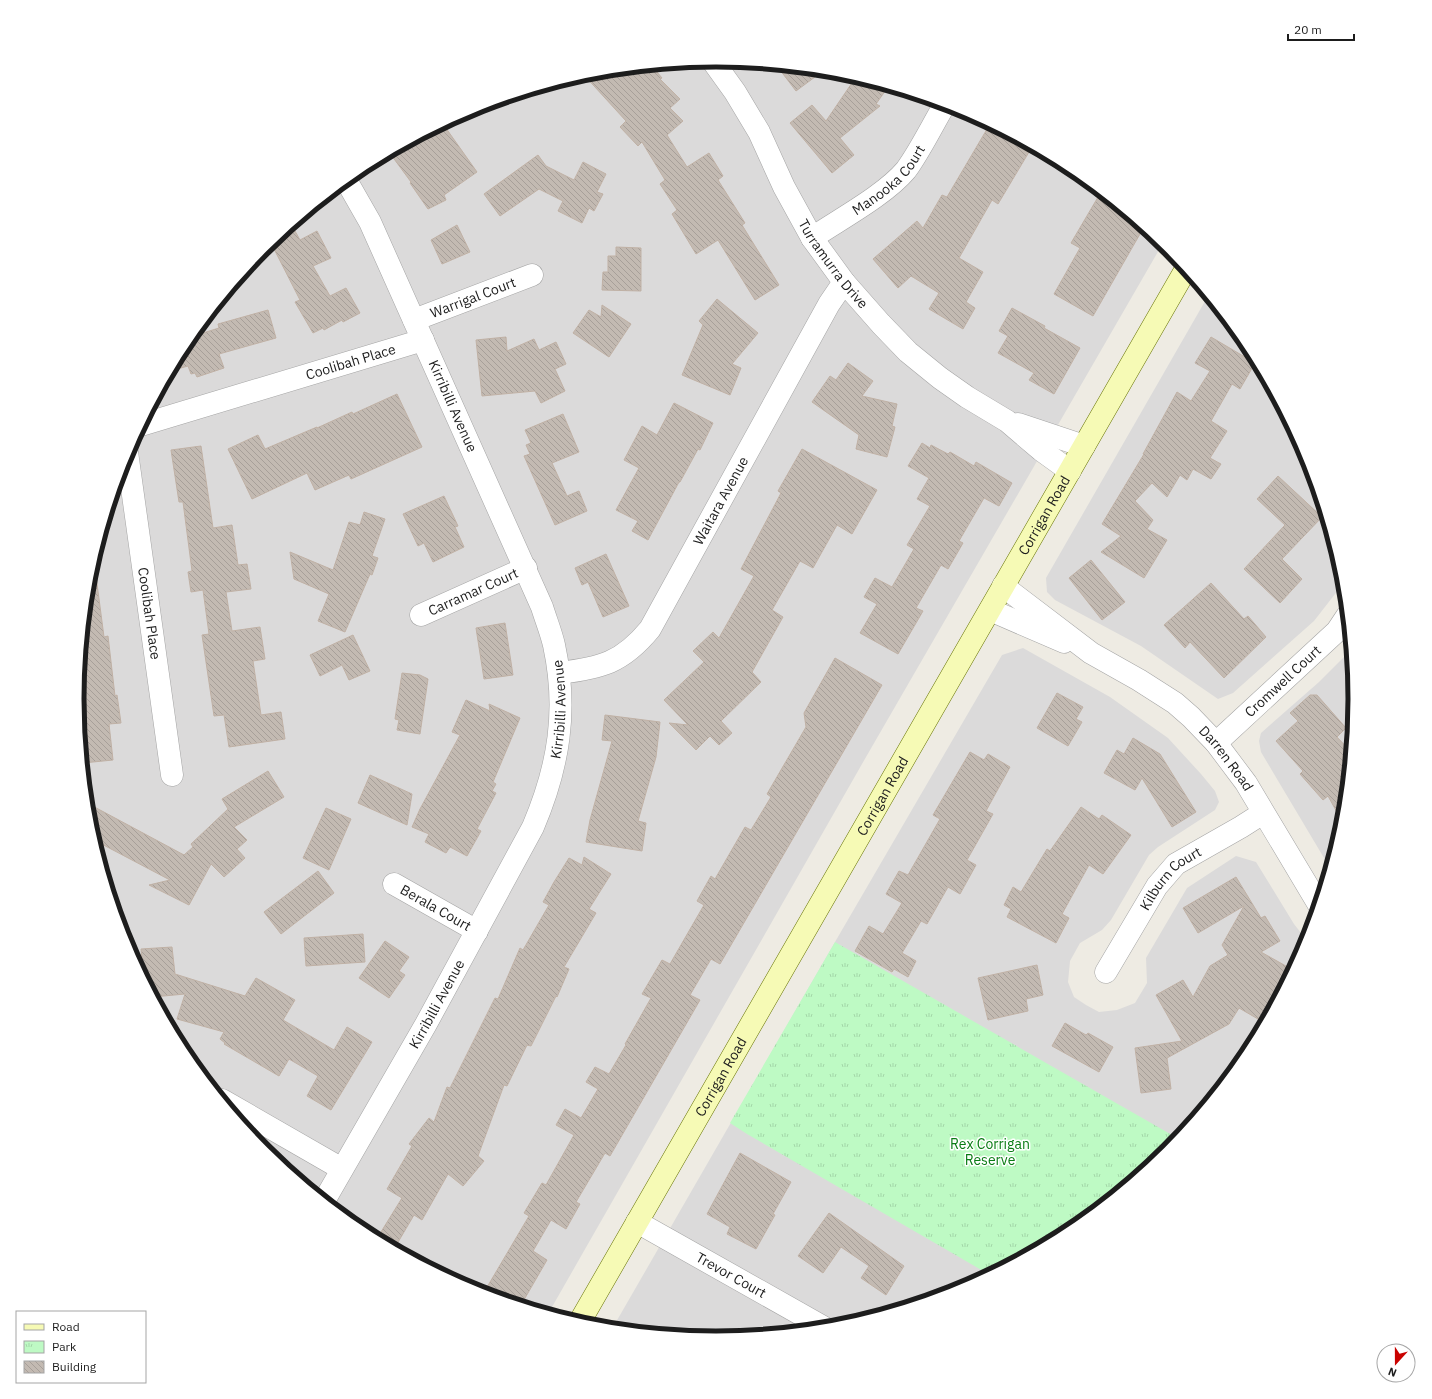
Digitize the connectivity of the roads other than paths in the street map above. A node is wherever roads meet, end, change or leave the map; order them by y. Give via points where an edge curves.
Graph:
1 (717, 67) edge
2 (942, 109) edge
3 (349, 185) edge
4 (812, 238) junction
5 (1184, 273) edge
6 (532, 275) dead end
7 (844, 282) junction
8 (414, 320) junction
9 (423, 340) junction
10 (1007, 421) junction
11 (148, 423) edge
12 (1084, 446) junction
13 (129, 465) edge
14 (1070, 471) junction
15 (526, 568) junction
16 (1003, 586) junction
17 (990, 610) junction
18 (421, 615) dead end
19 (1343, 621) edge
20 (1091, 653) junction
21 (559, 673) junction
22 (1216, 743) junction
23 (172, 775) dead end
24 (1263, 813) junction
25 (394, 884) dead end
26 (1316, 900) edge
27 (477, 931) junction
28 (1106, 972) dead end
29 (230, 1105) edge
30 (342, 1169) junction
31 (326, 1197) edge
32 (638, 1222) junction
33 (582, 1317) edge
34 (818, 1324) edge

1 - 4 street, Turramurra Drive via 759,132
2 - 4 street, Manooka Court via 901,174 877,195
3 - 8 street, Kirribilli Avenue via 370,222
4 - 7 street, Turramurra Drive
5 - 12 main road, Corrigan Road
6 - 8 street, Warrigal Court
7 - 10 street, Turramurra Drive via 908,352 951,386
7 - 21 street, Waitara Avenue via 829,304 650,629 628,653 616,660 601,666
8 - 9 street, Kirribilli Avenue
9 - 11 street, Coolibah Place
9 - 15 street, Kirribilli Avenue
10 - 12 street, Turramurra Drive
10 - 14 street, Turramurra Drive
12 - 14 main road, Corrigan Road
13 - 23 street, Coolibah Place
14 - 16 main road, Corrigan Road
15 - 18 street, Carramar Court
15 - 21 street, Kirribilli Avenue via 554,644
16 - 17 main road, Corrigan Road
16 - 20 street, Darren Road
17 - 20 street, Darren Road
17 - 32 main road, Corrigan Road
19 - 22 street, Cromwell Court via 1337,631
20 - 22 street, Darren Road via 1175,703
21 - 27 street, Kirribilli Avenue via 561,720 552,775 532,826
22 - 24 street, Darren Road via 1246,783
24 - 26 street, Darren Road
24 - 28 street, Kilburn Court via 1176,864 1157,886
25 - 27 street, Berala Court
27 - 30 street, Kirribilli Avenue
29 - 30 street
30 - 31 street, Kirribilli Avenue
32 - 33 main road, Corrigan Road
32 - 34 street, Trevor Court

